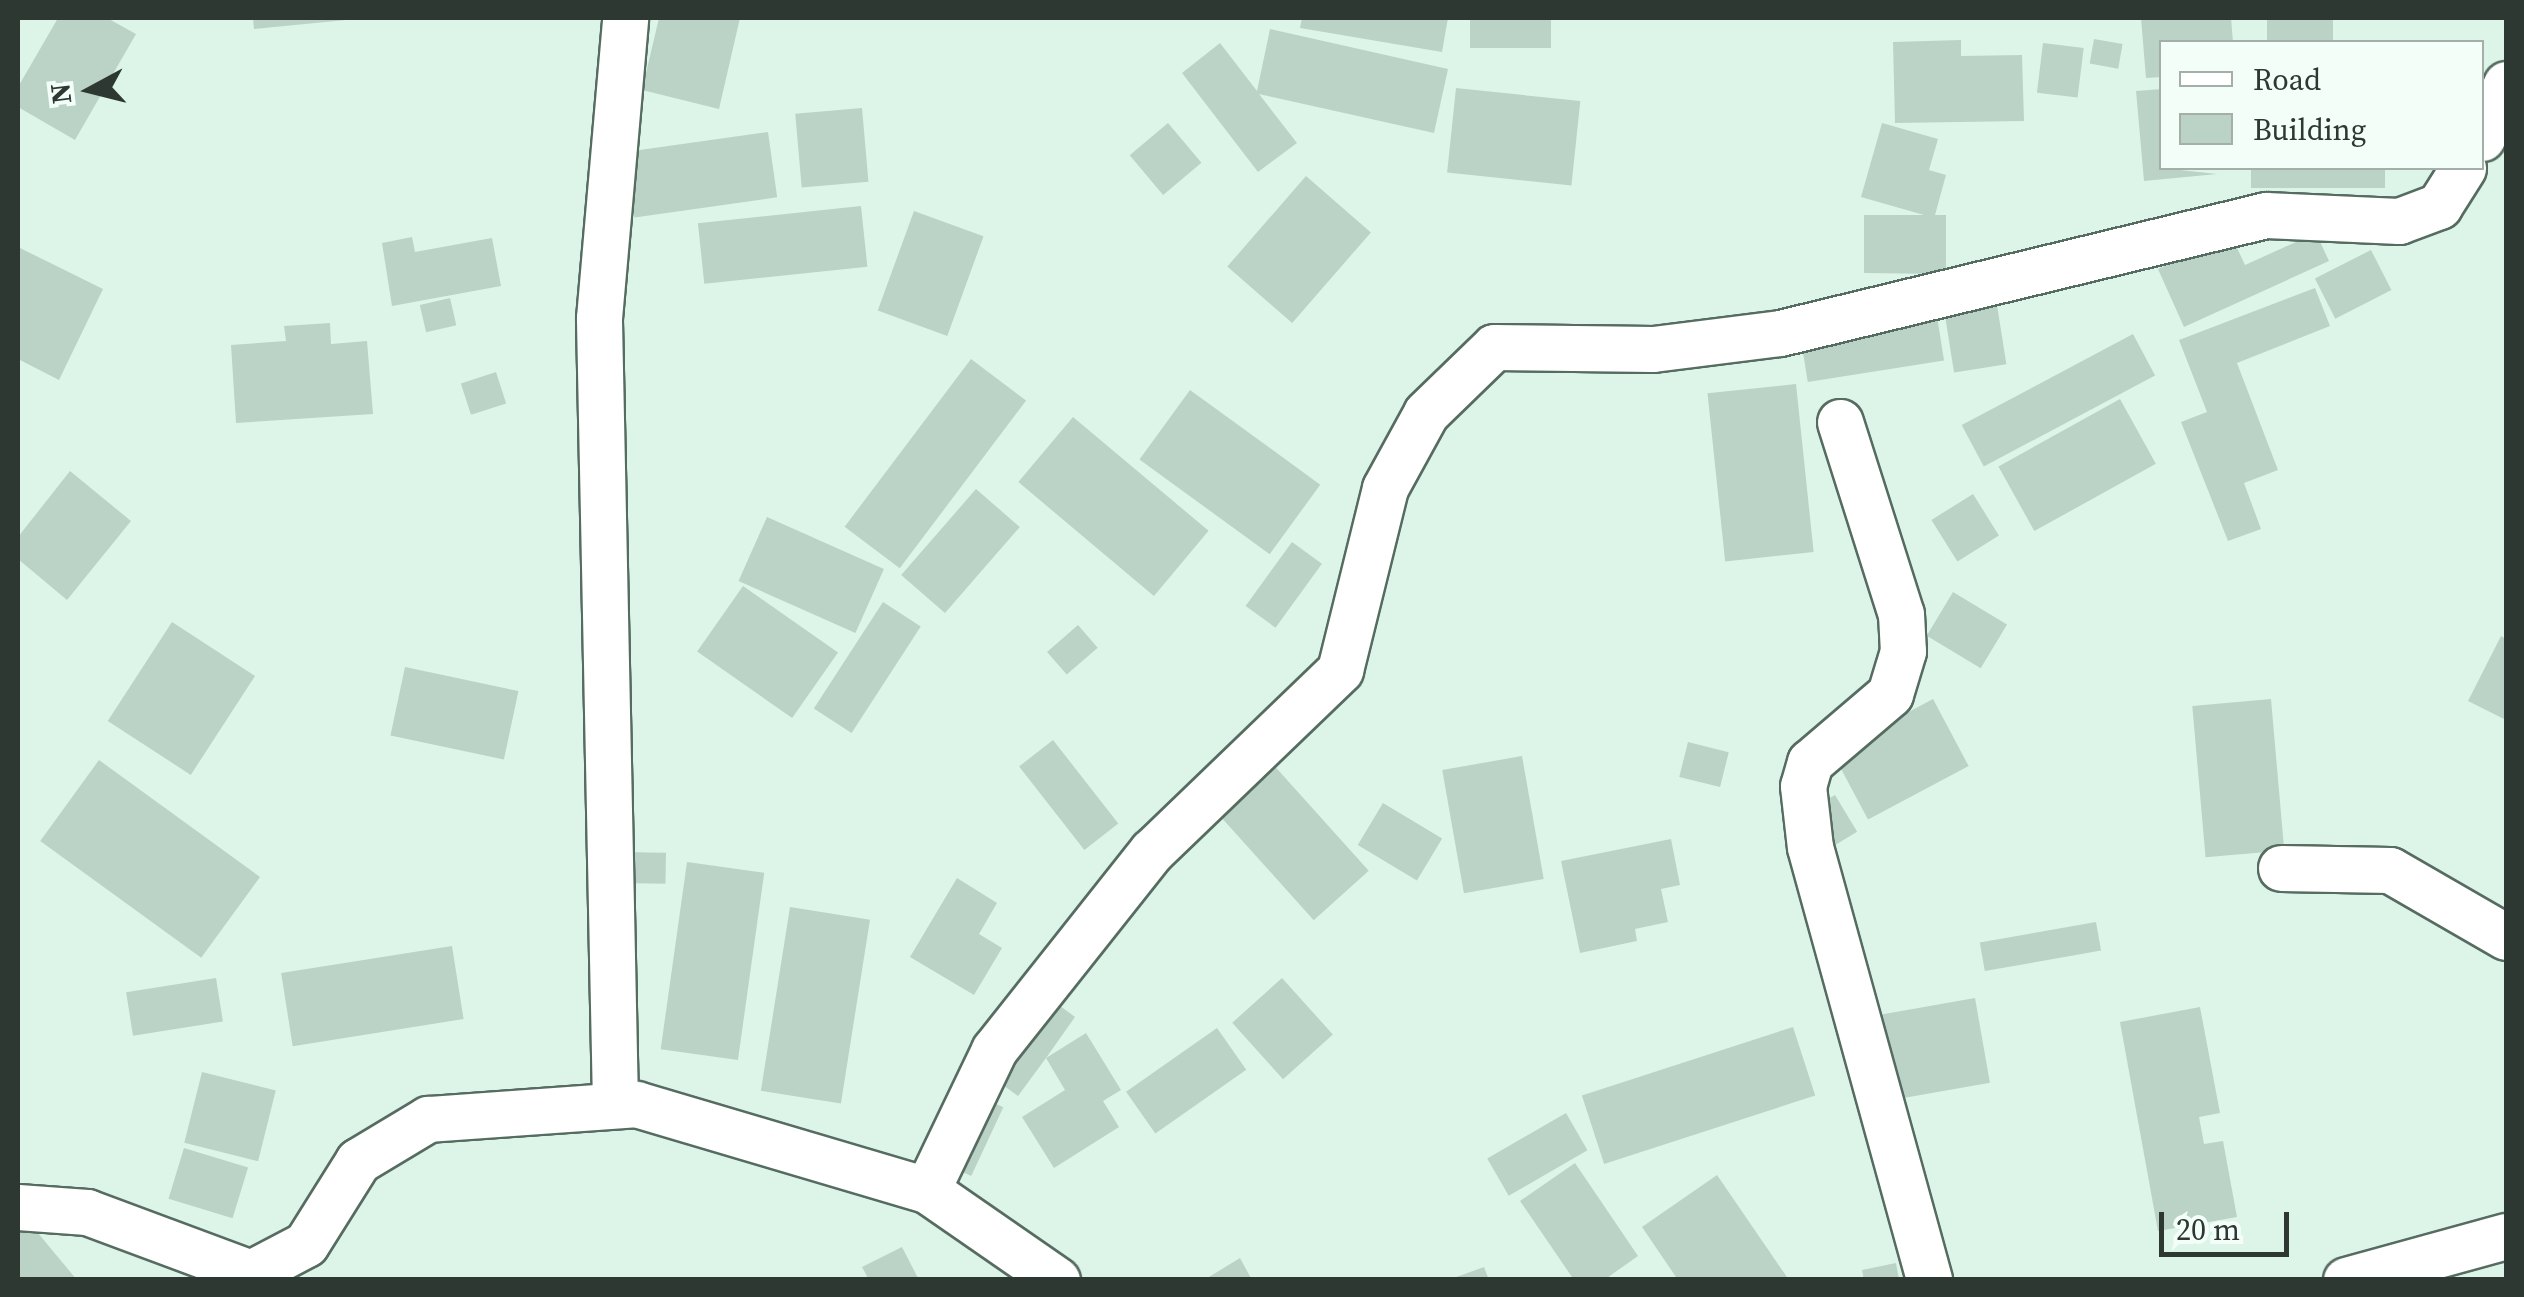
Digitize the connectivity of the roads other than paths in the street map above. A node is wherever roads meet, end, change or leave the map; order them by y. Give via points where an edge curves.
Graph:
1 (625, 18) edge
2 (2506, 84) edge
3 (2484, 134) edge
4 (2463, 170) edge
5 (1840, 422) dead end
6 (2281, 868) dead end
7 (2506, 937) edge
8 (615, 1104) junction
9 (928, 1190) junction
10 (18, 1206) edge
11 (2506, 1236) edge
12 (1056, 1280) edge
13 (1929, 1280) edge
14 (2346, 1280) edge

1 - 8 street via 599,318
2 - 3 street
4 - 9 street via 2439,206 2399,221 2266,214 1780,333 1653,349 1494,347 1426,413 1386,488 1340,670 1152,851 1103,912 994,1050
5 - 13 street via 1900,614 1903,651 1890,694 1810,762 1802,786 1810,847
6 - 7 street via 2390,870
8 - 9 street via 758,1133
8 - 10 street via 428,1118 358,1161 306,1244 251,1273 87,1212
9 - 12 street
11 - 14 street

